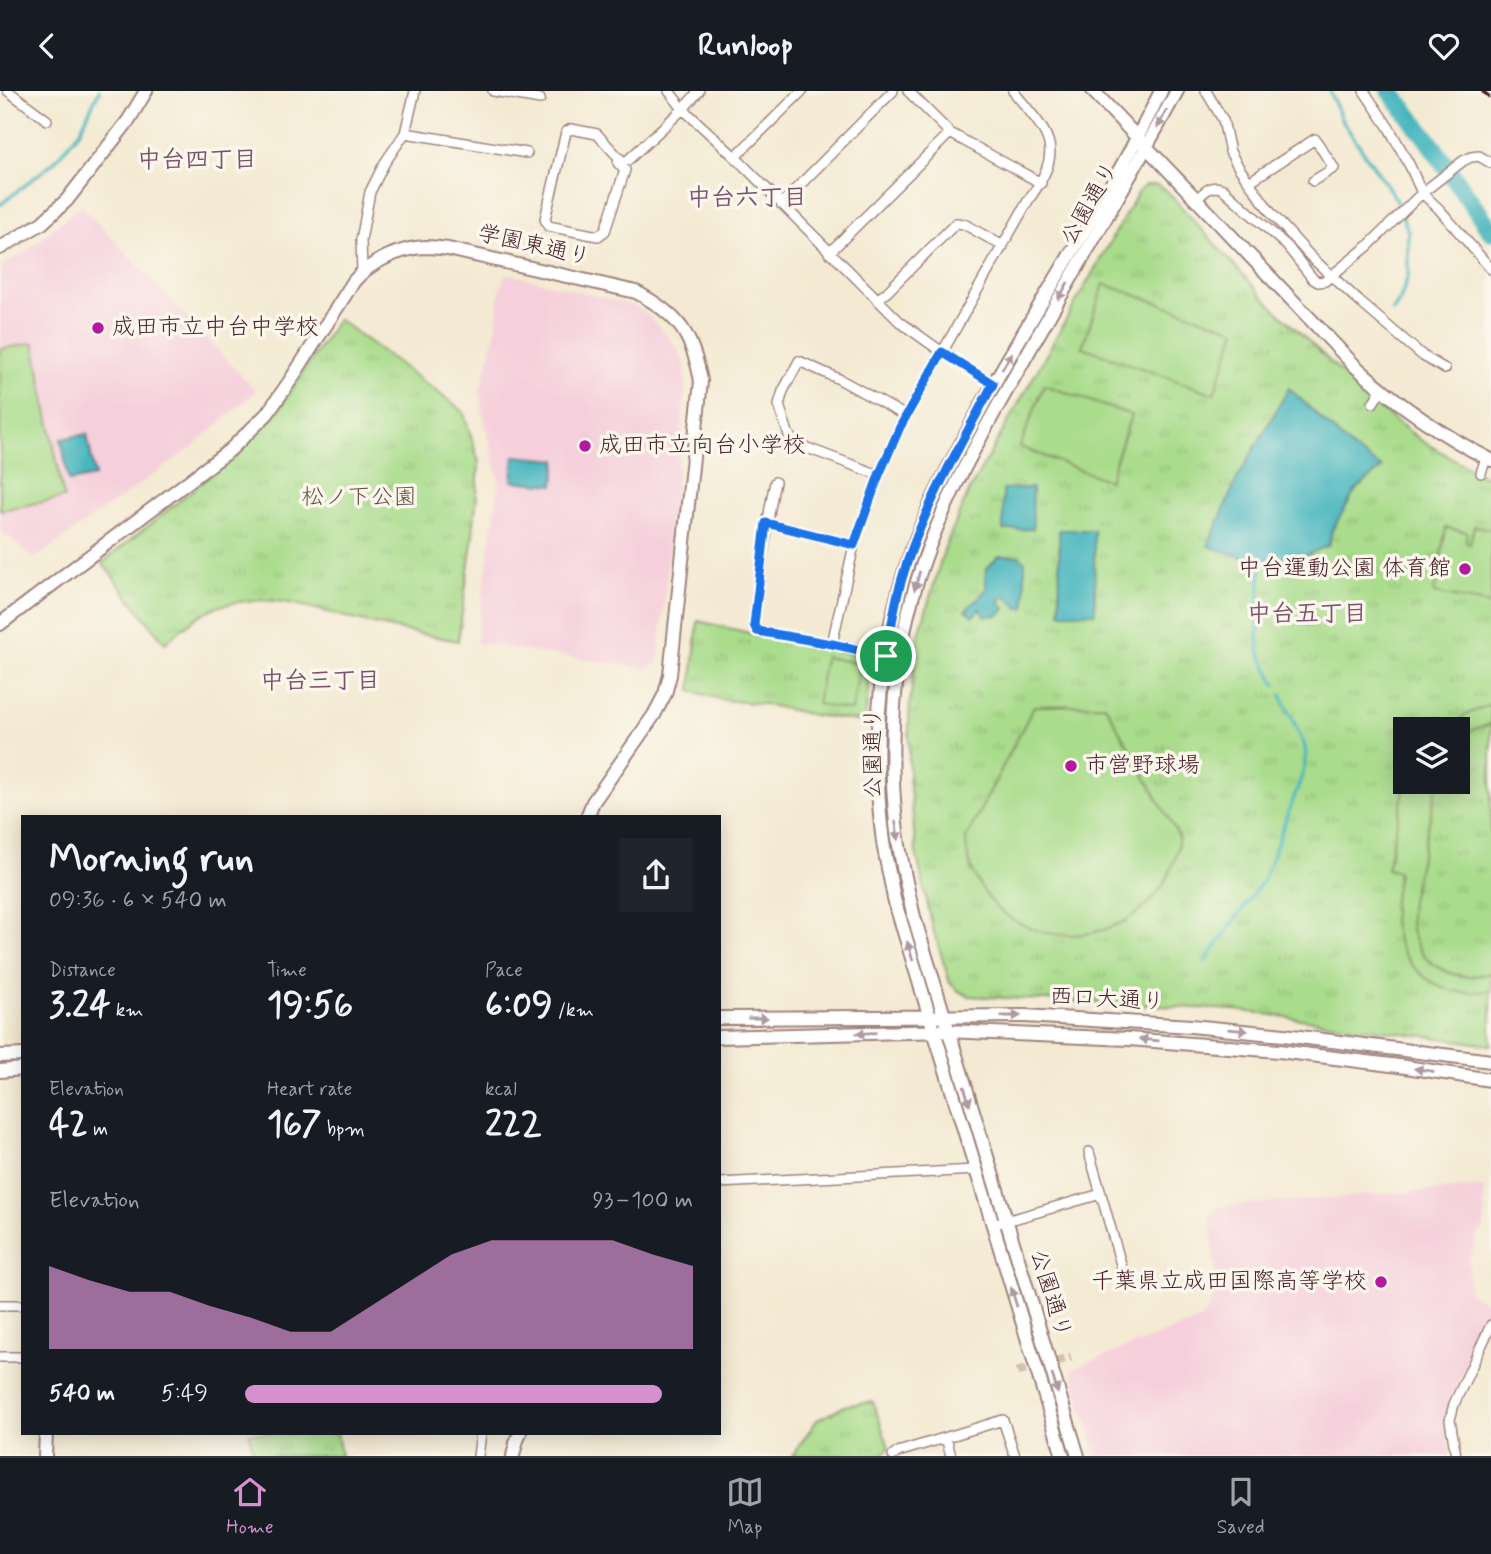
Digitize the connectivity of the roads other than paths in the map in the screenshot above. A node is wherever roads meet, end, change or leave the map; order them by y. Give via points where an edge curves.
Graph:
1 (8, 91) edge
2 (146, 91) edge
3 (415, 91) edge
4 (493, 91) edge
5 (668, 91) edge
6 (699, 91) edge
7 (802, 91) edge
8 (892, 91) edge
9 (908, 91) edge
10 (1013, 91) edge
11 (1093, 91) edge
12 (1161, 91) edge
13 (1177, 91) edge
14 (1206, 91) edge
15 (1364, 91) edge
16 (540, 99) dead end
17 (683, 109) junction
18 (47, 120) dead end
19 (405, 133) junction
20 (950, 133) junction
21 (1143, 143) junction
22 (527, 153) dead end
23 (734, 157) junction
24 (618, 163) junction
25 (1491, 163) edge
26 (1313, 181) dead end
27 (1249, 182) junction
28 (1041, 183) junction
29 (1426, 190) junction
30 (1197, 199) junction
31 (781, 204) junction
32 (1003, 246) junction
33 (0, 248) edge
34 (829, 253) junction
35 (1491, 269) edge
36 (362, 272) junction
37 (1332, 275) junction
38 (877, 300) junction
39 (942, 352) junction
40 (1445, 369) dead end
41 (993, 384) junction
42 (1381, 390) junction
43 (1373, 403) dead end
44 (906, 416) junction
45 (1488, 459) edge
46 (1480, 473) dead end
47 (879, 475) junction
48 (775, 482) dead end
49 (766, 523) junction
50 (854, 545) junction
51 (0, 624) edge
52 (832, 644) junction
53 (886, 656) junction
54 (900, 658) junction
55 (588, 815) edge
56 (936, 1016) junction
57 (721, 1019) edge
58 (941, 1031) junction
59 (721, 1037) edge
60 (21, 1055) edge
61 (0, 1056) edge
62 (1491, 1061) edge
63 (21, 1069) edge
64 (0, 1070) edge
65 (1491, 1080) edge
66 (1089, 1152) dead end
67 (976, 1170) junction
68 (721, 1183) edge
69 (1101, 1194) junction
70 (1006, 1221) junction
71 (992, 1225) junction
72 (1126, 1282) dead end
73 (0, 1305) edge
74 (21, 1305) edge
75 (1491, 1325) edge
76 (0, 1357) edge
77 (21, 1357) edge
78 (46, 1435) edge
79 (481, 1435) edge
80 (519, 1435) edge
81 (946, 1438) junction
82 (45, 1456) edge
83 (478, 1456) edge
84 (513, 1456) edge
85 (893, 1456) edge
86 (951, 1456) edge
87 (1015, 1456) edge
88 (1063, 1456) edge
89 (1078, 1456) edge
90 (1456, 1456) edge

1 - 18 street
2 - 33 street via 67,200 42,223
3 - 19 street
4 - 16 street
5 - 17 street
6 - 17 street
7 - 23 street
8 - 31 street
9 - 20 street
10 - 28 street via 1048,139 1050,160
11 - 21 street
12 - 21 street, 公園通り
13 -> 21 street, 公園通り
14 - 27 street via 1223,120 1230,152
15 - 29 street
17 - 23 street
17 - 24 street via 628,160
19 - 22 street
19 - 36 street via 370,192 361,240
20 - 28 street
20 - 34 street
21 - 30 street
41 -> 21 street, 公園通り
21 -> 54 street, 公園通り via 949,496 922,565
23 - 31 street
24 - 24 street via 625,170 605,231 598,236 548,226 545,219 566,132 597,134 617,153 622,161
25 - 29 street via 1471,157
26 - 27 street via 1334,168 1315,139
27 - 37 street via 1311,257
28 - 32 street
29 - 35 street
29 - 37 street
30 - 37 street via 1207,189 1223,189 1287,246 1312,279 1325,281
30 - 42 street
31 - 34 street
32 - 38 street via 956,223
32 - 39 street
34 - 38 street
36 - 51 street, 学園東通り via 267,414 230,450
36 - 55 street, 学園東通り via 407,250 448,249 636,292 671,314 691,344 701,381 670,675 654,715
37 - 40 street via 1423,356
38 - 39 street
39 - 41 street
39 - 44 street
41 - 53 street, 公園通り via 922,524 898,592
42 - 43 street
42 - 45 street via 1439,432
44 - 47 street
44 - 47 street via 799,361 783,391 779,405 794,443
45 - 46 street
47 - 50 street
48 - 49 street
49 - 50 street
49 - 52 street via 757,631
50 - 52 street
52 - 53 street
53 - 54 street
56 -> 53 street, 公園通り via 894,899 884,842 877,755
54 -> 56 street, 公園通り via 893,746 896,825
57 -> 56 street, 西口大通り
56 - 58 street, 公園通り
56 -> 62 street, 西口大通り via 1191,1026
58 -> 59 street
65 -> 58 street, 西口大通り via 1279,1051
58 - 67 street, 公園通り
58 -> 70 street, 公園通り
60 - 61 street
63 - 64 street
66 - 69 street
67 - 68 street
67 - 71 street, 公園通り
69 - 70 street
69 - 72 street
70 - 71 street
70 -> 89 street, 公園通り
88 -> 71 street, 公園通り
73 - 74 street
75 - 90 street via 1454,1404 1450,1420
76 - 77 street
78 - 82 street
79 - 83 street
80 - 84 street
81 - 85 street
81 - 86 street
81 - 87 street via 1003,1420

